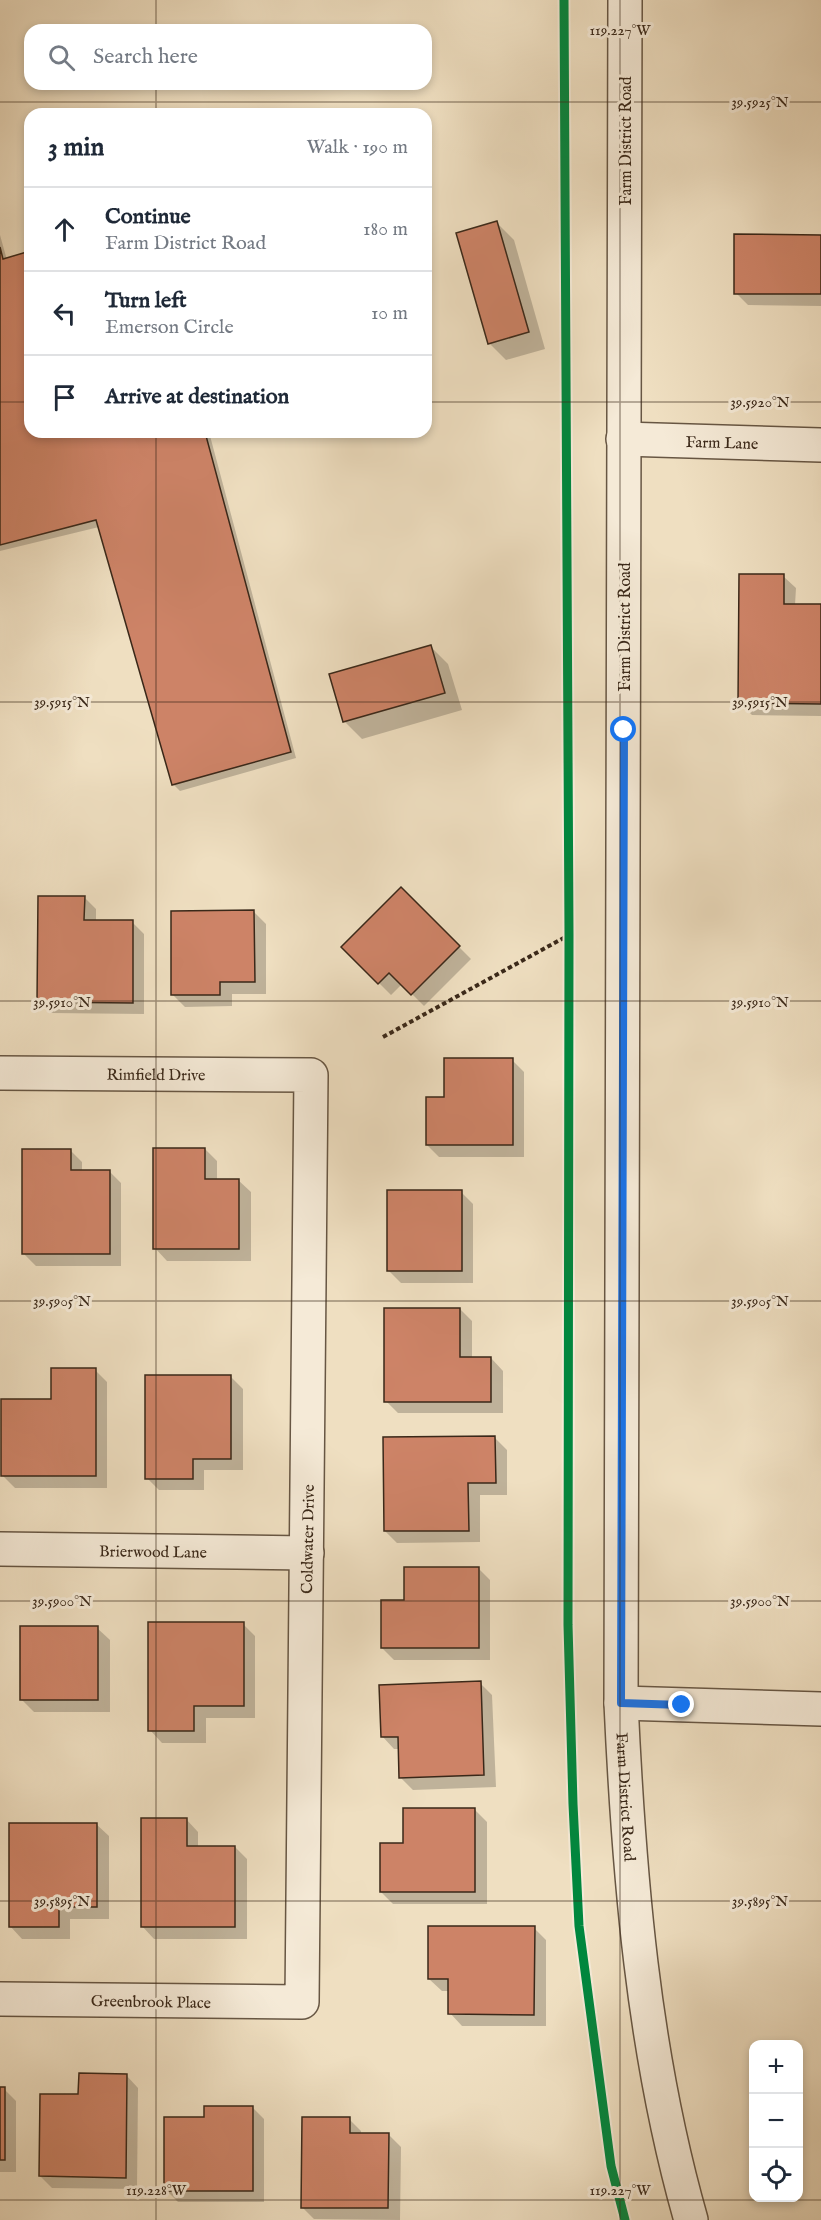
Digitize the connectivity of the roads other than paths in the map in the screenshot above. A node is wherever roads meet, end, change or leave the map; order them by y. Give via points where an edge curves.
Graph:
1 (625, 0) edge
2 (623, 439) junction
3 (821, 445) edge
4 (0, 1073) edge
5 (311, 1075) joint
6 (0, 1549) edge
7 (307, 1553) junction
8 (621, 1703) junction
9 (821, 1709) edge
10 (0, 1999) edge
11 (302, 2002) joint
12 (691, 2220) edge

1 - 2 street, Farm District Road
2 - 3 street, Farm Lane
2 - 8 street, Farm District Road
4 - 5 street, Rimfield Drive
5 - 7 street, Coldwater Drive
6 - 7 street, Brierwood Lane
7 - 11 street, Coldwater Drive
8 - 9 street
8 - 12 street, Farm District Road via 627,1834 643,1983 674,2162
10 - 11 street, Greenbrook Place

